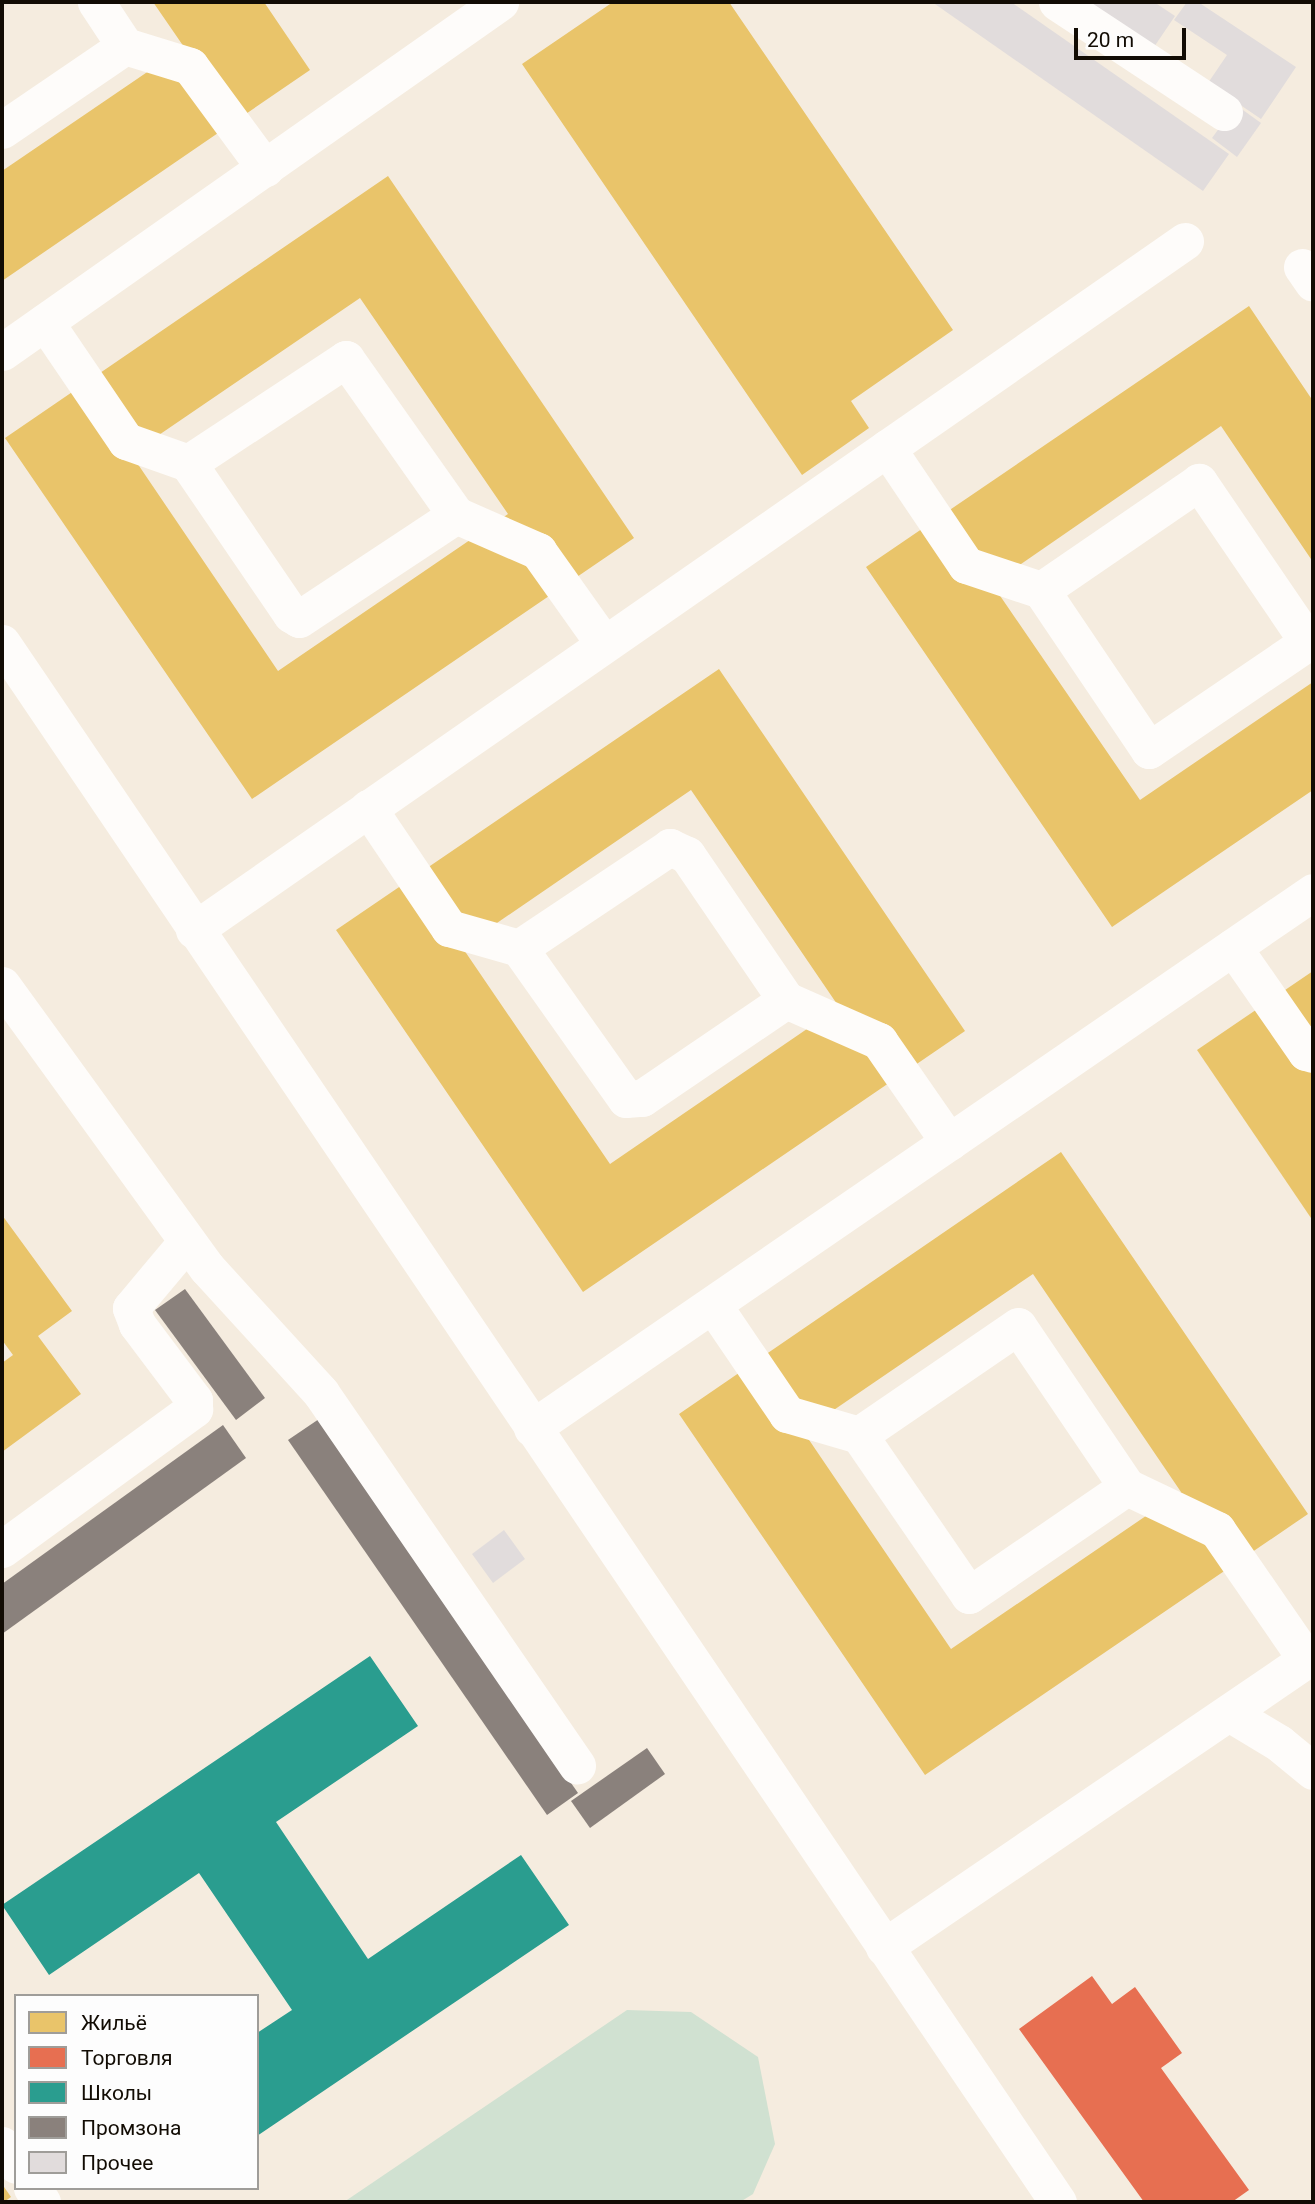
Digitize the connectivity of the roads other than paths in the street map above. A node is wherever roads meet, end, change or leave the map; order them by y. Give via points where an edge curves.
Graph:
1 (96, 2) edge
2 (500, 2) edge
3 (1057, 2) edge
4 (125, 46) junction
5 (1224, 112) dead end
6 (2, 131) edge
7 (265, 168) junction
8 (1185, 241) dead end
9 (45, 322) junction
10 (2, 352) edge
11 (887, 448) junction
12 (188, 463) junction
13 (456, 515) junction
14 (1041, 590) junction
15 (2, 643) edge
16 (1311, 643) edge
17 (604, 644) junction
18 (368, 808) junction
19 (1313, 892) edge
20 (194, 930) junction
21 (1233, 947) junction
22 (519, 948) junction
23 (2, 985) edge
24 (786, 1000) junction
25 (1313, 1054) edge
26 (949, 1142) junction
27 (187, 1241) junction
28 (713, 1305) junction
29 (532, 1428) junction
30 (859, 1435) junction
31 (1127, 1487) junction
32 (2, 1549) edge
33 (1310, 1657) edge
34 (1229, 1713) junction
35 (577, 1765) dead end
36 (1313, 1771) edge
37 (884, 1947) junction
38 (2, 2146) edge
39 (14, 2162) edge
40 (1058, 2202) edge

1 - 4 street
2 - 7 street
3 - 5 street
4 - 6 street
4 - 7 street via 190,66
7 - 9 street
8 - 11 street
9 - 10 street
9 - 12 street via 126,441
11 - 14 street via 966,565
11 - 17 street
12 - 13 street via 346,359
12 - 13 street via 291,614 299,619
13 - 17 street via 538,551
14 - 16 street via 1149,750
14 - 16 street via 1199,482
15 - 20 street
17 - 18 street
18 - 20 street
18 - 22 street via 449,928
19 - 21 street
20 - 29 street
21 - 25 street via 1306,1052
21 - 26 street
22 - 24 street via 670,847 687,855
22 - 24 street via 619,1095 633,1101
23 - 27 street
24 - 26 street via 879,1041
26 - 28 street
27 - 32 street via 131,1308 137,1324 194,1400 194,1409
27 - 35 street via 321,1393
28 - 29 street
28 - 30 street via 788,1414
29 - 37 street
30 - 31 street via 969,1595
30 - 31 street via 1018,1326
31 - 33 street via 1217,1530
33 - 34 street
34 - 36 street via 1279,1743
34 - 37 street
37 - 40 street
38 - 39 street

